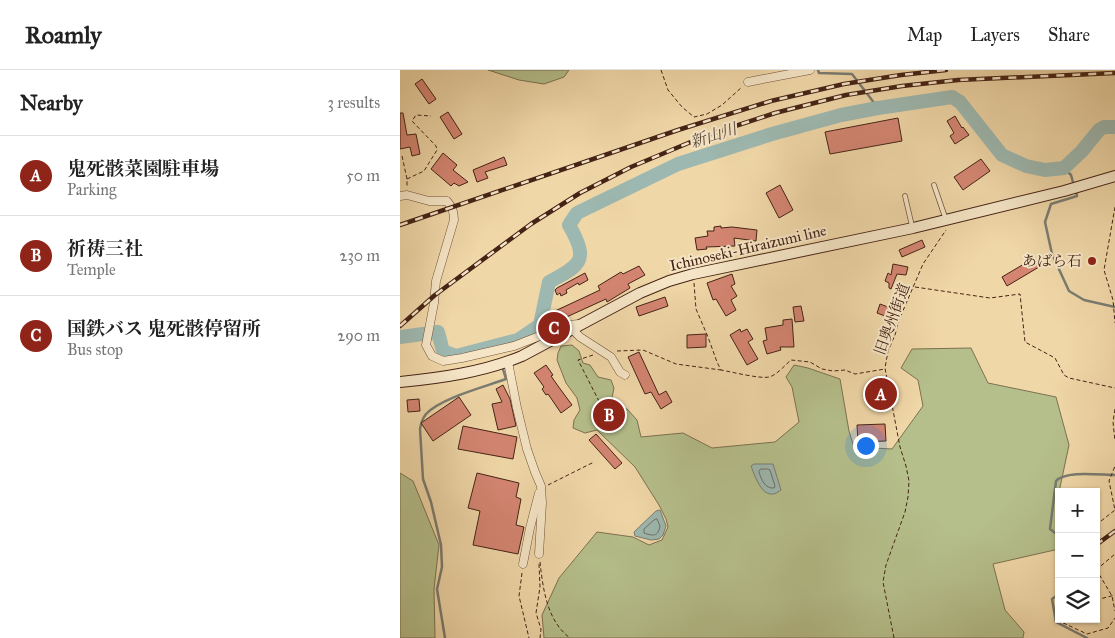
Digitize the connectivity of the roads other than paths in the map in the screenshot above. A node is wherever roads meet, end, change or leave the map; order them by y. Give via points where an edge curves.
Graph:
1 (810, 70) edge
2 (748, 82) road end
3 (1115, 176) edge
4 (934, 185) dead end
5 (404, 195) edge
6 (905, 196) dead end
7 (949, 219) junction
8 (913, 228) junction
9 (576, 326) junction
10 (508, 362) junction
11 (625, 376) dead end
12 (400, 382) edge
13 (541, 486) junction
14 (539, 554) road end
15 (523, 564) road end

1 - 2 street
3 - 7 main road, Ichinoseki-Hiraizumi line
4 - 7 lane
5 - 9 street via 447,201 454,214 436,281 426,345 432,356 443,361 462,358 514,346 568,324
6 - 8 lane
7 - 8 main road, Ichinoseki-Hiraizumi line
8 - 9 main road, Ichinoseki-Hiraizumi line via 693,274 640,293
9 - 10 main road, Ichinoseki-Hiraizumi line
9 - 11 street via 580,337 611,357
10 - 12 main road, Ichinoseki-Hiraizumi line via 432,379
10 - 13 street via 527,449
13 - 14 street
13 - 15 street

